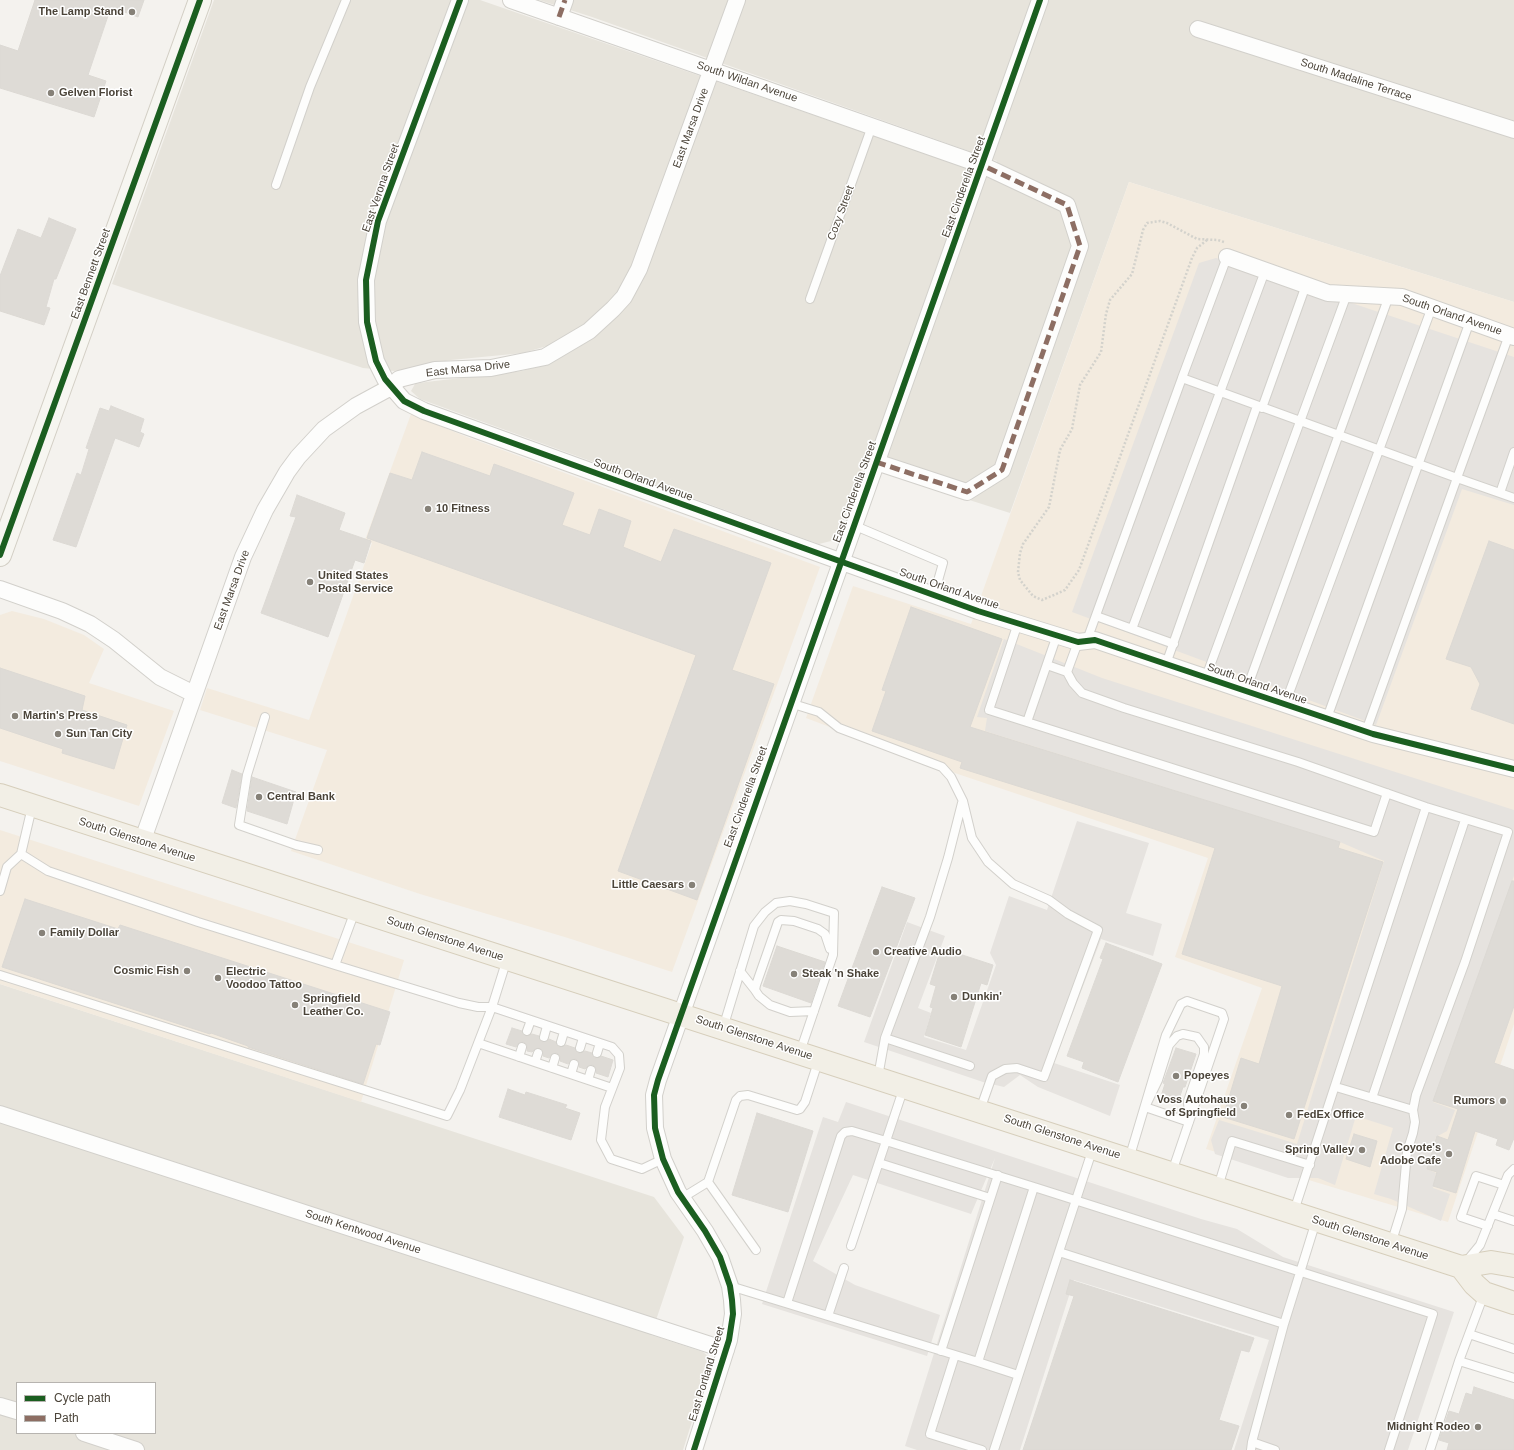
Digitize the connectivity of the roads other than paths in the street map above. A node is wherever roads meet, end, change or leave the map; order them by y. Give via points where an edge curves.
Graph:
1 (200, 0) edge
2 (346, 0) edge
3 (460, 0) edge
4 (511, 0) edge
5 (565, 0) edge
6 (736, 0) edge
7 (1040, 0) edge
8 (560, 17) junction
9 (1198, 29) dead end
10 (712, 70) junction
11 (872, 126) junction
12 (1514, 130) edge
13 (982, 165) junction
14 (276, 185) dead end
15 (1227, 257) joint
16 (1265, 271) junction
17 (1306, 285) junction
18 (1347, 294) junction
19 (1389, 296) junction
20 (810, 299) dead end
21 (1432, 307) junction
22 (1470, 321) junction
23 (1511, 336) edge
24 (1182, 378) junction
25 (391, 387) junction
26 (1220, 392) junction
27 (1260, 407) junction
28 (1300, 421) junction
29 (1340, 436) junction
30 (1378, 450) junction
31 (1514, 452) edge
32 (876, 462) junction
33 (1418, 464) junction
34 (1457, 478) junction
35 (1500, 493) junction
36 (1514, 498) edge
37 (853, 525) junction
38 (0, 555) edge
39 (841, 560) junction
40 (0, 590) edge
41 (934, 595) junction
42 (1096, 616) junction
43 (1018, 623) junction
44 (1132, 629) junction
45 (1058, 635) junction
46 (1083, 641) junction
47 (1174, 644) junction
48 (1166, 664) junction
49 (1047, 665) junction
50 (1067, 672) junction
51 (1206, 677) junction
52 (1246, 691) junction
53 (194, 694) junction
54 (790, 703) junction
55 (1285, 704) junction
56 (265, 717) dead end
57 (1326, 718) junction
58 (1027, 722) junction
59 (1366, 731) junction
60 (1514, 769) edge
61 (1387, 793) junction
62 (0, 795) edge
63 (963, 801) junction
64 (32, 806) junction
65 (1426, 807) junction
66 (1465, 820) junction
67 (142, 842) junction
68 (318, 850) dead end
69 (21, 854) junction
70 (0, 891) edge
71 (355, 910) junction
72 (833, 955) junction
73 (507, 958) junction
74 (335, 965) junction
75 (740, 971) junction
76 (0, 975) edge
77 (755, 990) junction
78 (492, 1007) junction
79 (814, 1011) junction
80 (680, 1014) junction
81 (531, 1020) junction
82 (547, 1026) junction
83 (723, 1028) junction
84 (527, 1031) dead end
85 (564, 1032) junction
86 (544, 1037) dead end
87 (583, 1038) junction
88 (886, 1038) junction
89 (561, 1042) dead end
90 (478, 1043) junction
91 (600, 1044) junction
92 (522, 1047) dead end
93 (580, 1048) dead end
94 (538, 1053) dead end
95 (597, 1054) dead end
96 (810, 1056) junction
97 (519, 1057) junction
98 (556, 1058) dead end
99 (535, 1062) junction
100 (574, 1064) dead end
101 (970, 1066) dead end
102 (552, 1068) junction
103 (591, 1070) dead end
104 (571, 1074) junction
105 (878, 1078) junction
106 (588, 1080) junction
107 (904, 1086) junction
108 (1336, 1087) junction
109 (612, 1088) junction
110 (1372, 1098) junction
111 (1145, 1107) junction
112 (1413, 1110) junction
113 (980, 1111) junction
114 (0, 1114) edge
115 (1189, 1122) junction
116 (886, 1141) junction
117 (1093, 1147) junction
118 (663, 1159) junction
119 (1129, 1159) junction
120 (879, 1163) junction
121 (1310, 1165) junction
122 (1172, 1173) junction
123 (1512, 1174) edge
124 (998, 1175) junction
125 (708, 1182) junction
126 (1504, 1185) junction
127 (1034, 1187) junction
128 (1218, 1188) junction
129 (682, 1198) junction
130 (990, 1198) junction
131 (1076, 1199) junction
132 (1294, 1213) junction
133 (1493, 1214) junction
134 (1316, 1220) junction
135 (1514, 1220) edge
136 (1488, 1226) junction
137 (1390, 1244) junction
138 (851, 1246) dead end
139 (756, 1250) dead end
140 (1059, 1252) junction
141 (1514, 1266) edge
142 (1461, 1267) junction
143 (844, 1268) dead end
144 (1300, 1271) junction
145 (730, 1286) junction
146 (1504, 1302) edge
147 (787, 1303) junction
148 (828, 1316) junction
149 (1284, 1324) junction
150 (1469, 1334) junction
151 (1514, 1349) edge
152 (726, 1350) junction
153 (941, 1351) junction
154 (955, 1355) junction
155 (1459, 1361) junction
156 (978, 1362) junction
157 (1018, 1375) junction
158 (1514, 1378) edge
159 (0, 1406) edge
160 (16, 1411) edge
161 (87, 1434) edge
162 (1252, 1446) edge
163 (136, 1450) edge
164 (694, 1450) edge
165 (982, 1450) edge
166 (994, 1450) edge
167 (1275, 1450) edge
168 (1389, 1450) edge
169 (1430, 1450) edge

1 - 38 street, East Bennett Street
2 - 14 lane via 310,87
3 - 25 street, East Verona Street via 378,222 366,280 367,322 376,361
4 - 8 street, South Wildan Avenue
5 - 8 street
6 - 10 street, East Marsa Drive
7 - 13 street, East Cinderella Street
8 - 10 street, South Wildan Avenue
9 - 12 street, South Madaline Terrace
10 - 11 street, South Wildan Avenue
10 - 25 street, East Marsa Drive via 639,269 624,297 602,320 575,340 545,357 491,368 435,370 399,379
11 - 13 street, South Wildan Avenue
11 - 20 lane, Cozy Street
13 - 32 street, East Cinderella Street
13 - 32 street, South Wildan Avenue via 1067,205 1080,246 1002,470 967,492
15 - 16 street, South Orland Avenue
15 - 24 lane
16 - 17 street, South Orland Avenue
16 - 26 lane
17 - 18 street, South Orland Avenue via 1328,293
17 - 27 lane
18 - 19 street, South Orland Avenue
18 - 28 lane
19 - 21 street, South Orland Avenue via 1402,297
19 - 29 lane
21 - 22 street, South Orland Avenue
21 - 30 lane
22 - 23 street, South Orland Avenue
22 - 33 lane
23 - 34 lane
24 - 26 lane
24 - 42 lane
25 - 39 street, South Orland Avenue via 404,401 424,411 800,548
25 - 53 street, East Marsa Drive via 339,417 310,443 286,472 243,557
26 - 27 lane
26 - 44 lane
27 - 28 lane
27 - 47 lane
28 - 29 lane
28 - 51 lane
29 - 30 lane
29 - 52 lane
30 - 33 lane
30 - 55 lane
31 - 35 lane
32 - 37 street, East Cinderella Street
33 - 34 lane
33 - 57 lane
34 - 35 lane
34 - 59 lane
35 - 36 lane
37 - 39 street, East Cinderella Street
37 - 41 lane via 943,563
39 - 41 street, South Orland Avenue
39 - 54 street, East Cinderella Street
40 - 53 street via 62,611 90,624 160,677
41 - 43 street, South Orland Avenue
42 - 44 lane
42 - 46 lane
43 - 45 street, South Orland Avenue
43 - 58 lane via 989,710
44 - 47 lane
45 - 46 street, South Orland Avenue
45 - 49 lane
46 - 48 street, South Orland Avenue via 1095,640
46 - 50 lane
47 - 48 lane
48 - 51 street, South Orland Avenue
49 - 50 lane
49 - 58 lane
50 - 61 lane via 1082,693
51 - 52 street, South Orland Avenue
52 - 55 street, South Orland Avenue
53 - 67 street, East Marsa Drive
54 - 63 lane via 818,712 839,728 942,767 951,776
54 - 80 street, East Cinderella Street
55 - 57 street, South Orland Avenue
56 - 68 lane via 247,775 239,825
57 - 59 street, South Orland Avenue
58 - 61 lane via 1374,832
59 - 60 street, South Orland Avenue
61 - 65 lane
62 - 64 main road, South Glenstone Avenue
63 - 88 lane via 930,917
63 - 113 lane via 972,838 988,862 1012,884 1049,900 1068,914 1098,930 1044,1077 1017,1068 1005,1069 992,1076
64 - 67 main road, South Glenstone Avenue
64 - 69 lane
65 - 66 lane
65 - 108 lane
66 - 110 lane
66 - 112 lane via 1508,832 1465,962 1416,1095
67 - 71 main road, South Glenstone Avenue
69 - 70 lane via 7,868
69 - 74 lane via 48,871
71 - 73 main road, South Glenstone Avenue
71 - 74 lane
72 - 75 lane via 834,913 790,901 776,903 754,926
72 - 77 lane via 825,934 800,923 781,920 775,926
72 - 79 lane
73 - 78 lane
73 - 80 main road, South Glenstone Avenue
74 - 78 lane via 459,1003
75 - 77 lane
75 - 83 lane
76 - 90 lane via 447,1116
77 - 79 lane via 764,1001 779,1009 790,1012
78 - 81 lane
78 - 90 lane
79 - 96 lane
80 - 83 main road, South Glenstone Avenue
80 - 118 street, East Portland Street via 654,1095 655,1128
81 - 82 lane
81 - 84 lane
82 - 85 lane
82 - 86 lane
83 - 96 main road, South Glenstone Avenue
85 - 87 lane
85 - 89 lane
87 - 91 lane
87 - 93 lane
88 - 101 lane
88 - 105 lane
90 - 97 lane
91 - 95 lane
91 - 109 lane via 612,1047 619,1055 620,1068
92 - 97 lane
94 - 99 lane
96 - 105 main road, South Glenstone Avenue
96 - 125 lane via 805,1102 797,1110 748,1095 740,1096 736,1100
97 - 99 lane
98 - 102 lane
99 - 102 lane
100 - 104 lane
102 - 104 lane
103 - 106 lane
104 - 106 lane
105 - 107 main road, South Glenstone Avenue
106 - 109 lane
107 - 113 main road, South Glenstone Avenue
107 - 116 lane
108 - 110 lane
108 - 121 lane
109 - 118 lane via 605,1107 601,1140 611,1159 642,1169
110 - 112 lane
111 - 115 lane
111 - 115 lane via 1158,1080 1169,1044 1177,1036 1190,1035 1201,1041 1204,1054 1188,1102
111 - 115 lane via 1166,1035 1181,1004 1187,1001 1222,1013 1224,1019
111 - 119 lane
112 - 137 lane via 1414,1133 1407,1152 1402,1209
113 - 117 main road, South Glenstone Avenue
114 - 152 street, South Kentwood Avenue
115 - 122 lane
116 - 120 lane
116 - 124 lane
116 - 147 lane via 852,1131 841,1136
117 - 119 main road, South Glenstone Avenue
117 - 131 lane
118 - 129 street, East Portland Street
119 - 122 main road, South Glenstone Avenue
120 - 130 lane
120 - 138 lane
121 - 128 lane via 1232,1141
121 - 132 lane
122 - 128 main road, South Glenstone Avenue
123 - 126 lane
124 - 127 lane
124 - 130 lane
125 - 129 lane
125 - 139 lane
126 - 133 lane
126 - 136 lane via 1476,1176 1461,1217
127 - 131 lane
127 - 156 lane
128 - 132 main road, South Glenstone Avenue
129 - 145 street, East Portland Street via 713,1244
130 - 153 lane
131 - 140 lane
131 - 144 lane
132 - 134 main road, South Glenstone Avenue
133 - 135 lane
133 - 136 lane
134 - 137 main road, South Glenstone Avenue
134 - 144 lane
136 - 142 lane via 1480,1245
137 - 142 main road, South Glenstone Avenue
140 - 149 lane
140 - 157 lane
141 - 142 main road, South Glenstone Avenue via 1491,1262
142 - 146 main road via 1474,1284
143 - 148 lane
144 - 149 lane
144 - 168 lane via 1433,1314
145 - 147 lane
145 - 152 street, East Portland Street via 733,1314
146 - 150 lane
147 - 148 lane
148 - 153 lane
149 - 162 lane
150 - 151 lane
150 - 155 lane
152 - 164 street, East Portland Street
153 - 154 lane
154 - 156 lane
154 - 165 lane via 930,1434
155 - 158 lane
155 - 169 lane
156 - 157 lane
157 - 166 lane
159 - 160 street
161 - 163 street
162 - 167 lane

